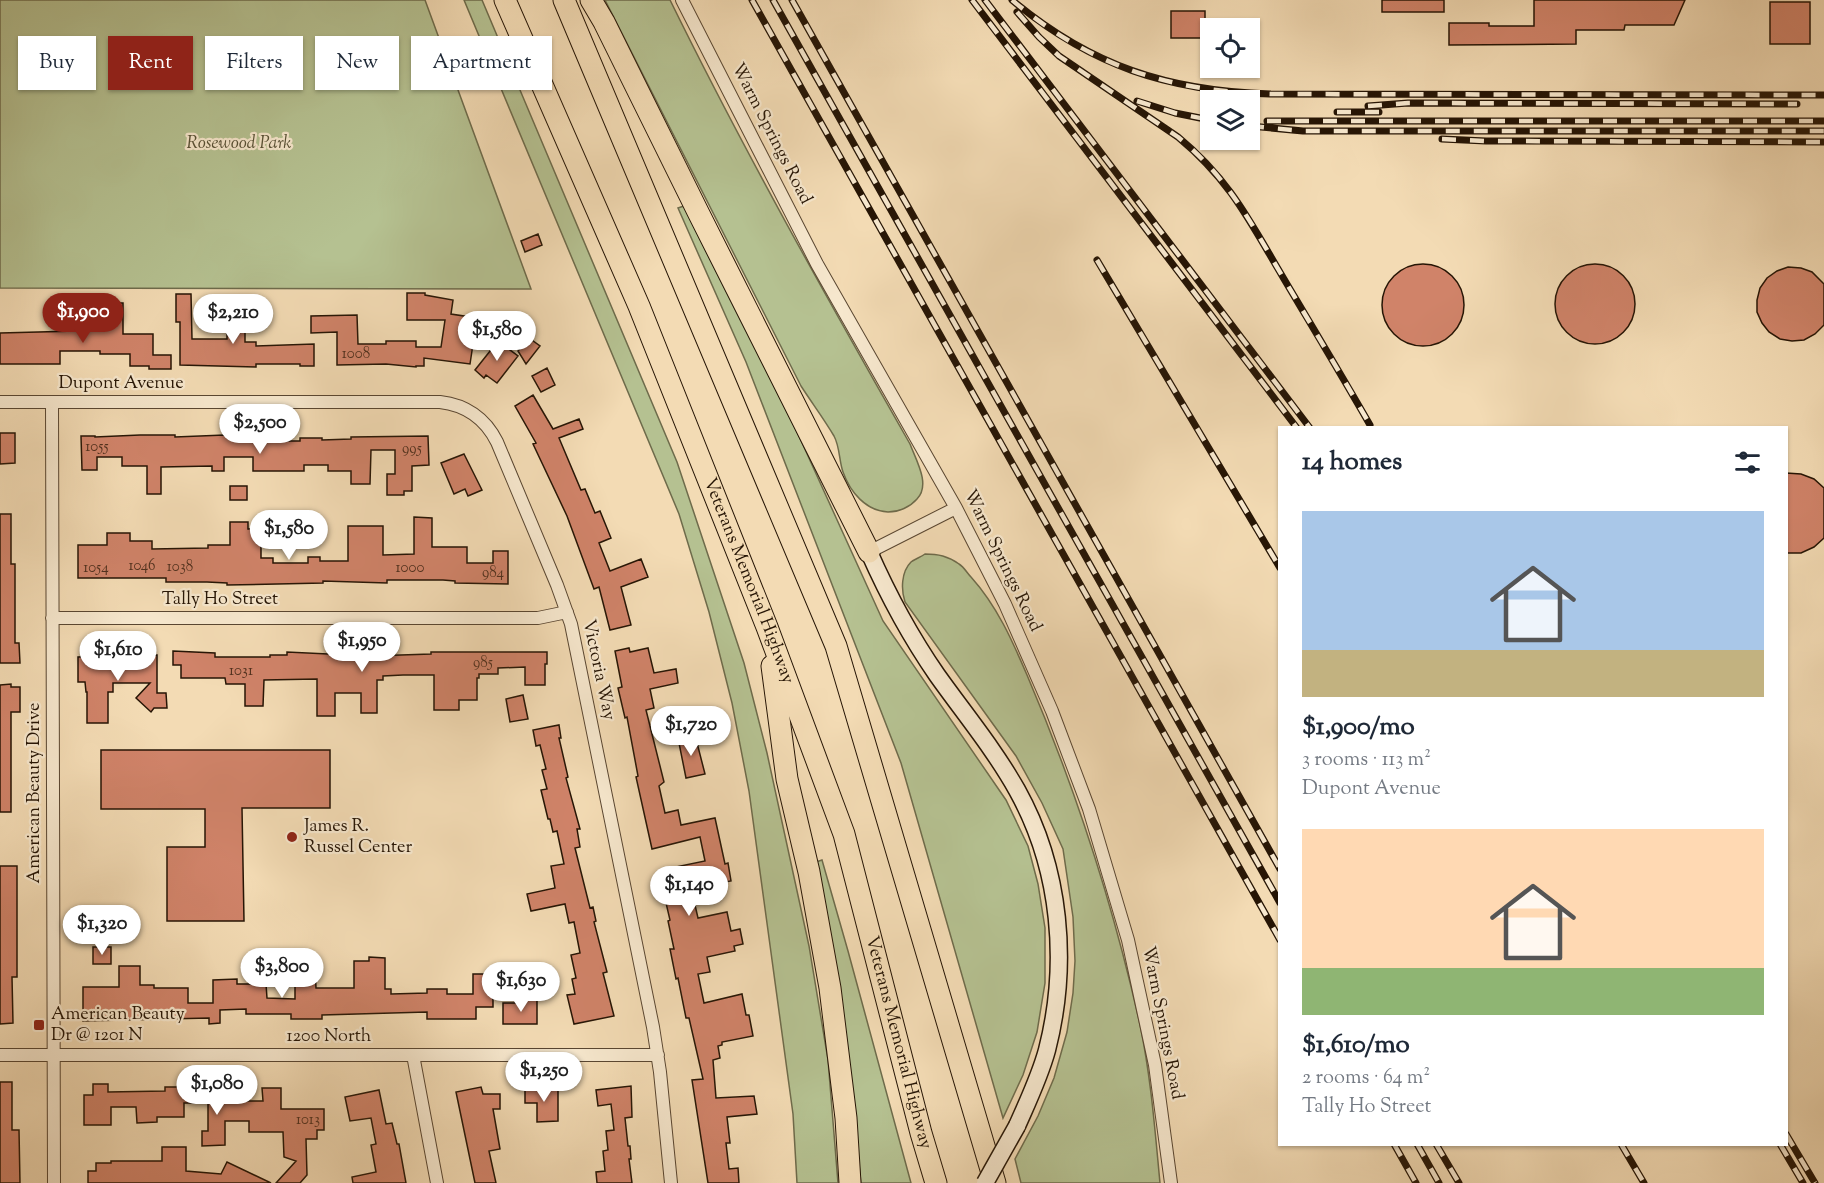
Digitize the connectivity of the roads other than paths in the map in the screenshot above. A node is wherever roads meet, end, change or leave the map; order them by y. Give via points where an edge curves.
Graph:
1 (505, 0) edge
2 (564, 0) edge
3 (591, 0) edge
4 (682, 0) edge
5 (0, 402) edge
6 (52, 402) junction
7 (458, 405) joint
8 (956, 508) junction
9 (869, 552) junction
10 (567, 612) junction
11 (52, 618) junction
12 (766, 627) junction
13 (0, 1055) edge
14 (53, 1055) junction
15 (413, 1055) junction
16 (658, 1055) junction
17 (54, 1183) edge
18 (437, 1183) edge
19 (671, 1183) edge
20 (850, 1183) edge
21 (936, 1183) edge
22 (986, 1183) edge
23 (995, 1183) edge
24 (1171, 1183) edge

1 - 12 highway, Veterans Memorial Highway via 639,306
2 - 23 highway via 836,646
3 - 9 highway
4 - 8 street, Warm Springs Road via 817,264
5 - 6 street, Dupont Avenue
6 - 7 street, Dupont Avenue
6 - 11 street, American Beauty Drive
7 - 10 street, Victoria Way via 482,419 493,433
8 - 9 street
8 - 24 street, Warm Springs Road via 1005,604 1089,809 1128,940 1153,1054
9 - 22 main road, bridge via 907,629 1017,790 1032,819 1052,885 1060,953 1059,987 1047,1052 1017,1126
10 - 11 street, Tally Ho Street via 538,618
10 - 16 street, Victoria Way
11 - 14 street, American Beauty Drive
12 - 20 highway via 787,779 830,988
12 - 21 highway, Veterans Memorial Highway via 844,834
13 - 14 street, 1200 North
14 - 15 street, 1200 North
14 - 17 street, American Beauty Drive
15 - 16 street, 1200 North
15 - 18 street
16 - 19 street, Victoria Way

